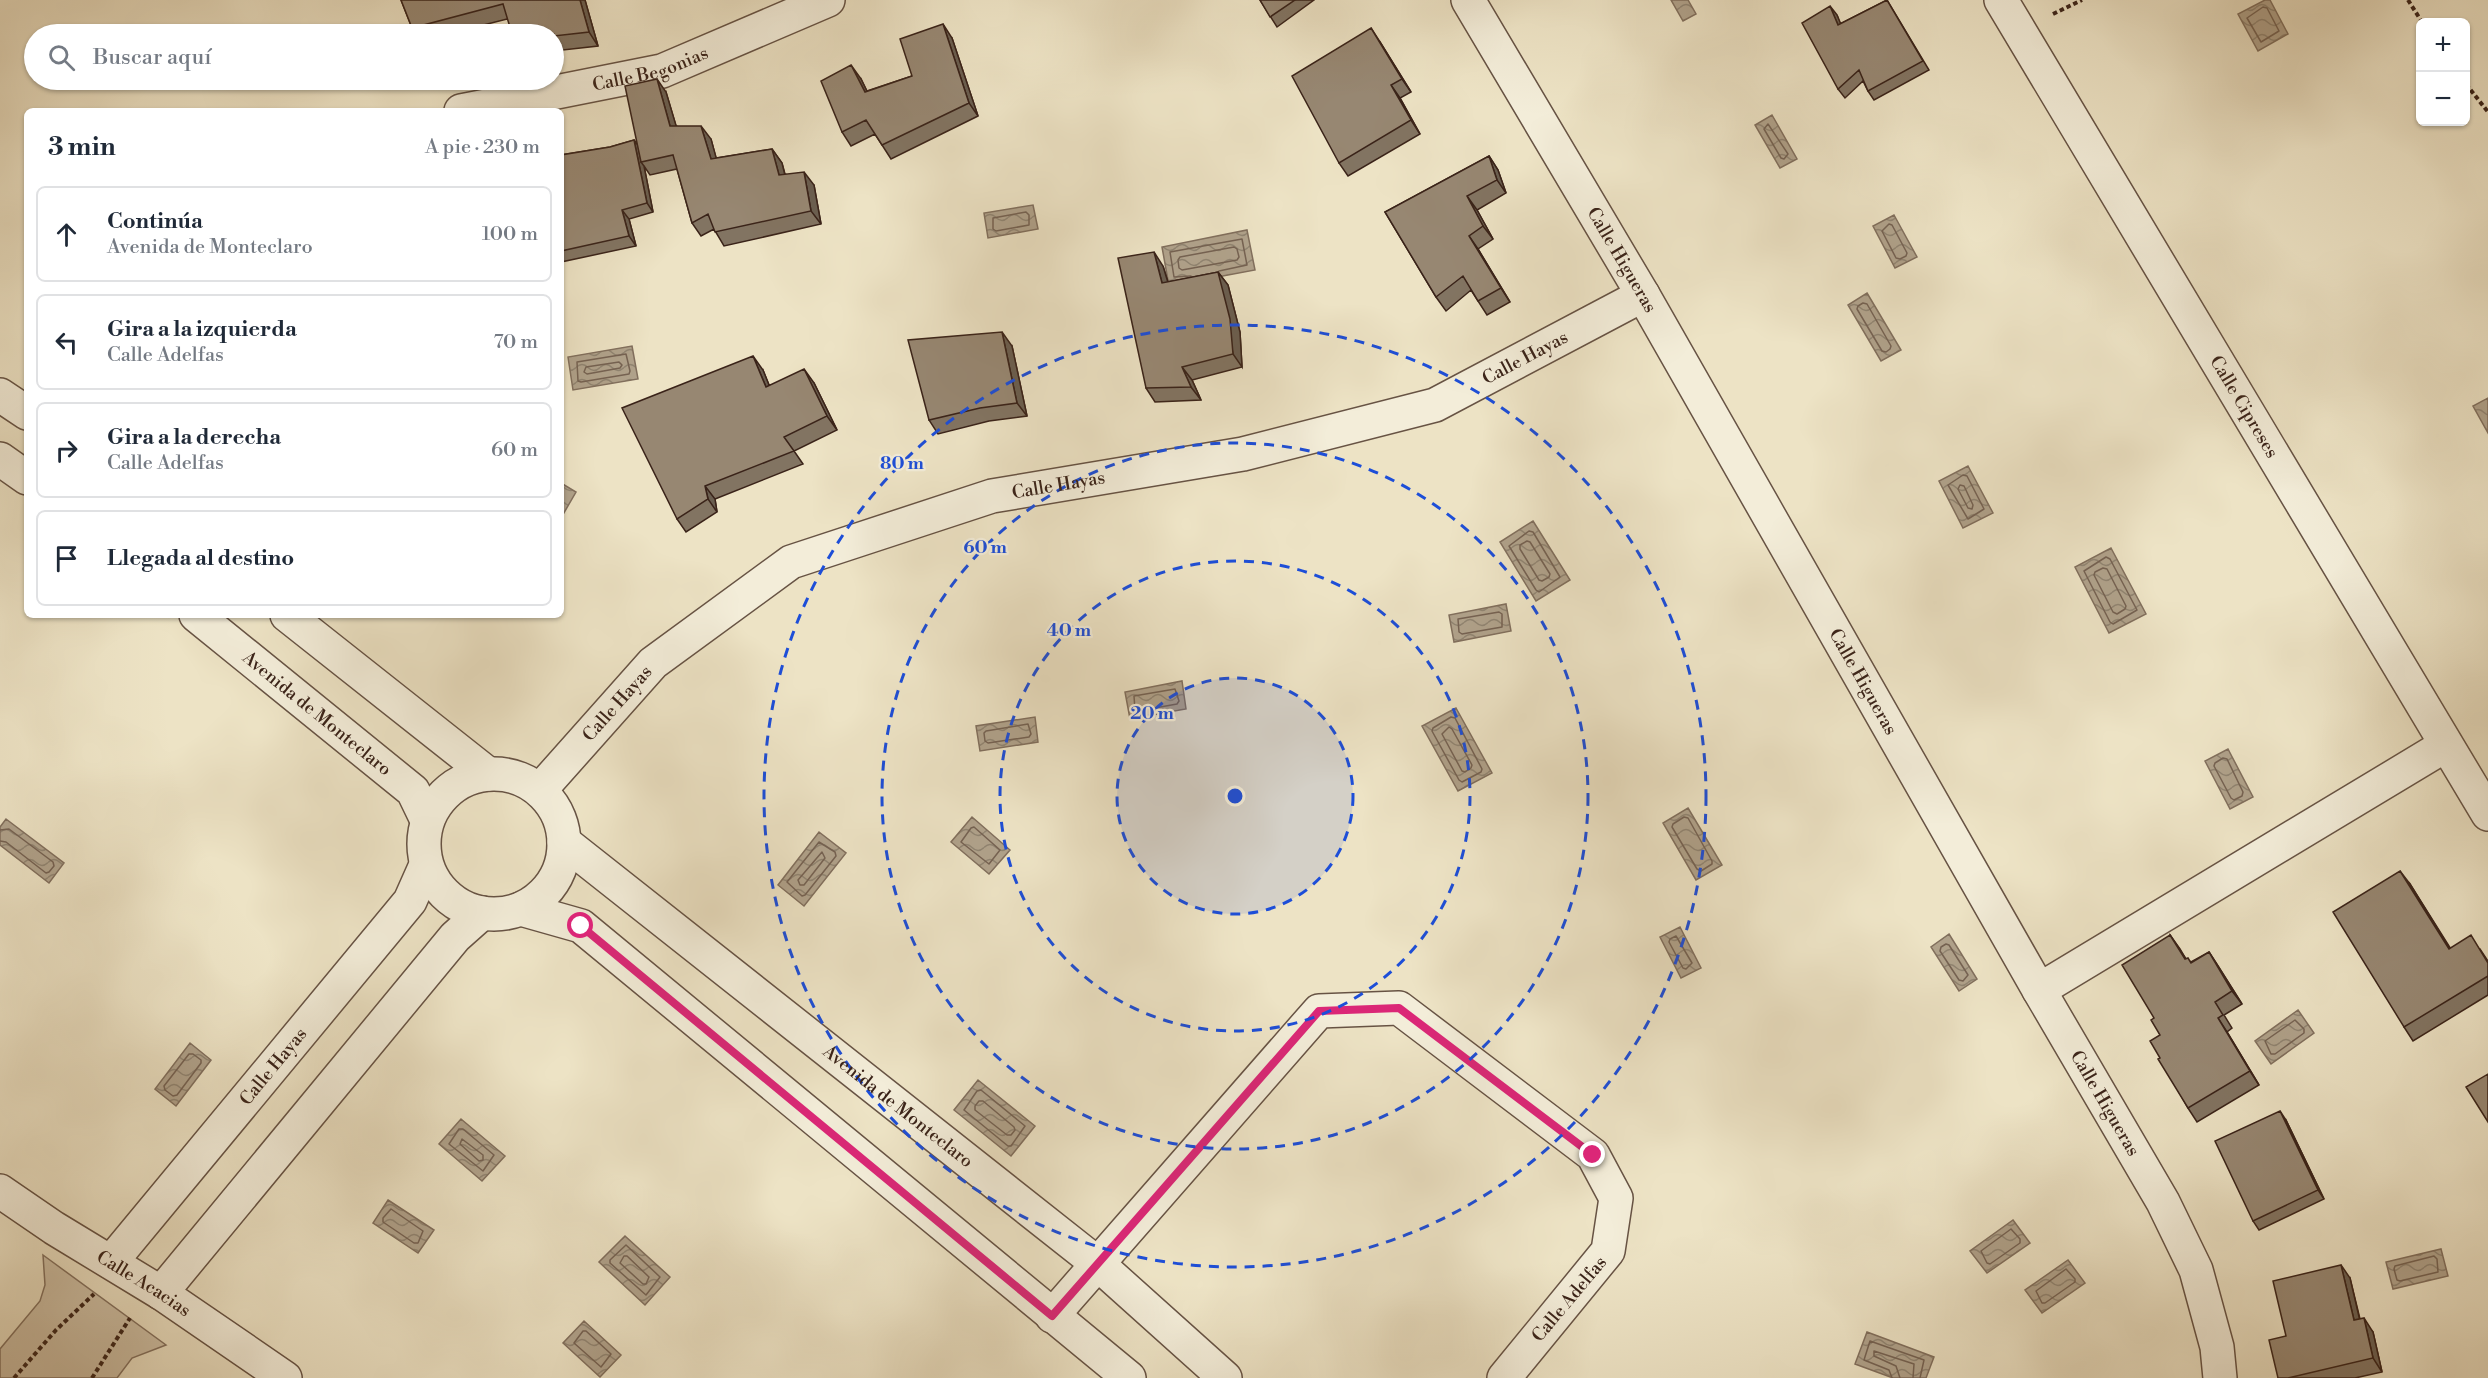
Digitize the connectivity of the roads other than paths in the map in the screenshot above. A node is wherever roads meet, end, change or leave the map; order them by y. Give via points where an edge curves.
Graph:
1 (828, 0) edge
2 (1468, 0) edge
3 (2001, 0) edge
4 (476, 108) edge
5 (1643, 295) junction
6 (0, 395) edge
7 (24, 411) edge
8 (200, 618) edge
9 (291, 618) edge
10 (2446, 745) junction
11 (488, 774) junction
12 (540, 790) junction
13 (2488, 813) edge
14 (427, 820) junction
15 (564, 842) junction
16 (426, 865) junction
17 (521, 909) junction
18 (482, 913) junction
19 (2039, 990) junction
20 (0, 1191) edge
21 (1098, 1264) junction
22 (115, 1265) junction
23 (155, 1290) junction
24 (1052, 1316) junction
25 (285, 1378) edge
26 (1129, 1378) edge
27 (1225, 1378) edge
28 (1504, 1378) edge
29 (2220, 1378) edge

1 - 4 street, Calle Begonias via 662,71
2 - 5 street, Calle Higueras
3 - 10 street, Calle Cipreses
5 - 12 street, Calle Hayas via 1435,405 1242,454 992,496 791,562 653,663
5 - 19 street, Calle Higueras
6 - 7 street
8 - 14 street, Avenida de Monteclaro via 413,790
9 - 11 street
10 - 13 street, Calle Cipreses
10 - 19 street
11 - 12 street via 506,774
11 - 14 street via 468,778 451,788
12 - 15 street via 561,823
14 - 16 street via 423,842
15 - 17 street via 554,882
15 - 21 street, Avenida de Monteclaro
16 - 18 street via 447,897 463,908
16 - 22 street, Calle Hayas via 410,901
17 - 18 street via 502,914
17 - 24 street via 581,926
18 - 23 street via 455,937
19 - 29 street, Calle Higueras via 2163,1202 2196,1270 2217,1347
20 - 22 street, Calle Acacias
21 - 24 street, Calle Adelfas
21 - 27 street, Avenida de Monteclaro
21 - 28 street, Calle Adelfas via 1319,1011 1399,1008 1593,1155 1616,1198 1608,1251
22 - 23 street, Calle Acacias
23 - 25 street, Calle Acacias
24 - 26 street

